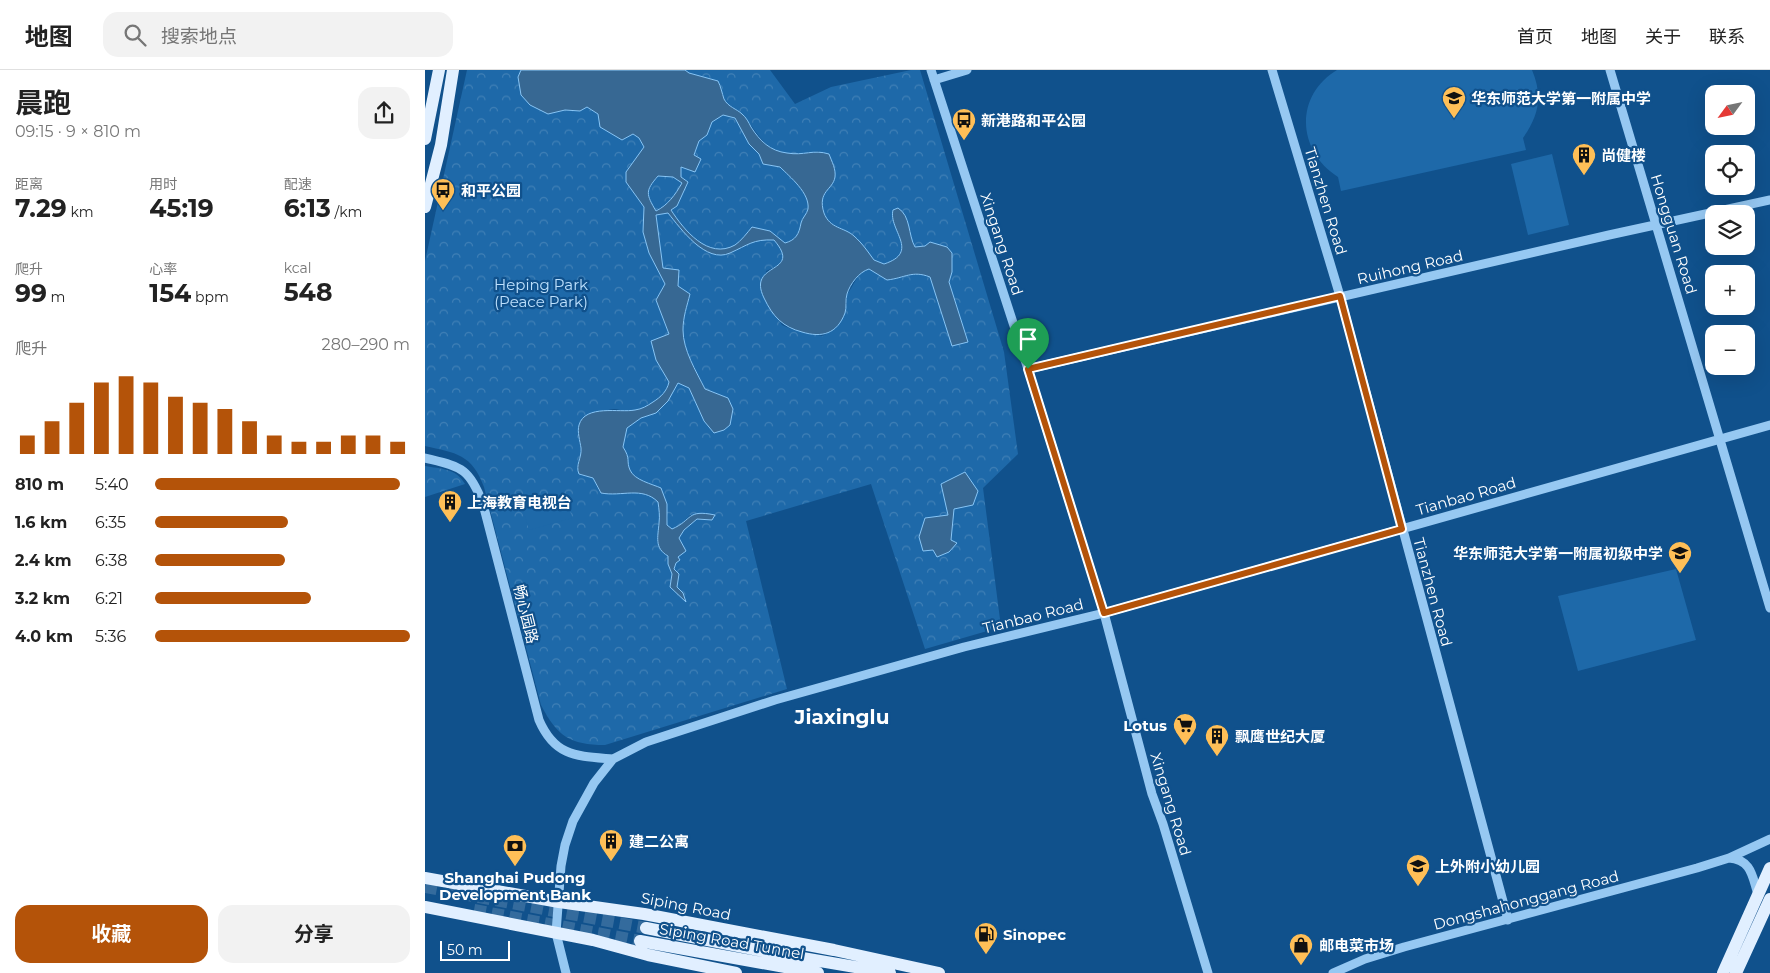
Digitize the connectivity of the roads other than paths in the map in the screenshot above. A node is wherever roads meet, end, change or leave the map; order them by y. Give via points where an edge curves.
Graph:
1 (439, 70) edge
2 (453, 70) edge
3 (931, 70) edge
4 (967, 70) edge
5 (1272, 70) edge
6 (1610, 70) edge
7 (934, 80) junction
8 (425, 139) edge
9 (1770, 200) edge
10 (425, 207) edge
11 (1657, 225) junction
12 (1340, 296) junction
13 (1028, 369) junction
14 (1770, 425) edge
15 (1721, 439) junction
16 (425, 458) edge
17 (1402, 529) junction
18 (1770, 608) edge
19 (1104, 613) junction
20 (613, 759) junction
21 (1770, 839) edge
22 (1729, 858) junction
23 (1770, 868) edge
24 (425, 878) edge
25 (1758, 894) junction
26 (1770, 899) edge
27 (559, 902) junction
28 (425, 907) edge
29 (1509, 920) junction
30 (645, 928) tunnel mouth
31 (556, 933) junction
32 (640, 941) tunnel mouth
33 (566, 973) edge
34 (736, 973) edge
35 (818, 973) edge
36 (890, 973) edge
37 (939, 973) edge
38 (1208, 973) edge
39 (1333, 973) edge
40 (1723, 973) edge
41 (1736, 973) edge

1 - 8 main road
2 - 10 main road via 441,145
3 - 7 street, Xingang Road
4 - 7 street
5 - 12 street, Tianzhen Road
6 - 11 street, Hongguan Road
7 - 13 street, Xingang Road
9 - 11 street, Ruihong Road
11 - 12 street, Ruihong Road
11 - 15 street, Hongguan Road
12 - 13 street, Ruihong Road
12 - 17 street, Tianzhen Road
13 - 19 street, Xingang Road
14 - 15 street, Tianbao Road
15 - 17 street, Tianbao Road
15 - 18 street, Hongguan Road
16 - 20 street, 畅心园路 via 453,465 476,484 545,734 555,745 579,756
17 - 19 street, Tianbao Road
17 - 29 street, Tianzhen Road
19 - 20 street, Tianbao Road via 964,647 775,700 646,742
19 - 38 street, Xingang Road via 1152,794
20 - 27 street, Tianbao Road via 594,783 573,821 565,845
21 - 22 street, Dongshahonggang Road
22 - 25 street via 1739,859 1749,867
22 - 29 street, Dongshahonggang Road
23 - 25 main road
24 - 27 main road, Siping Road
25 - 40 main road
26 - 41 main road
27 - 31 street, Tianbao Road
27 - 37 main road, Siping Road via 645,914
28 - 31 main road
29 - 39 street, Dongshahonggang Road via 1373,956
30 - 36 main road, Siping Road Tunnel
31 - 33 street, Tianbao Road
31 - 34 main road
32 - 35 main road, Siping Road Tunnel

